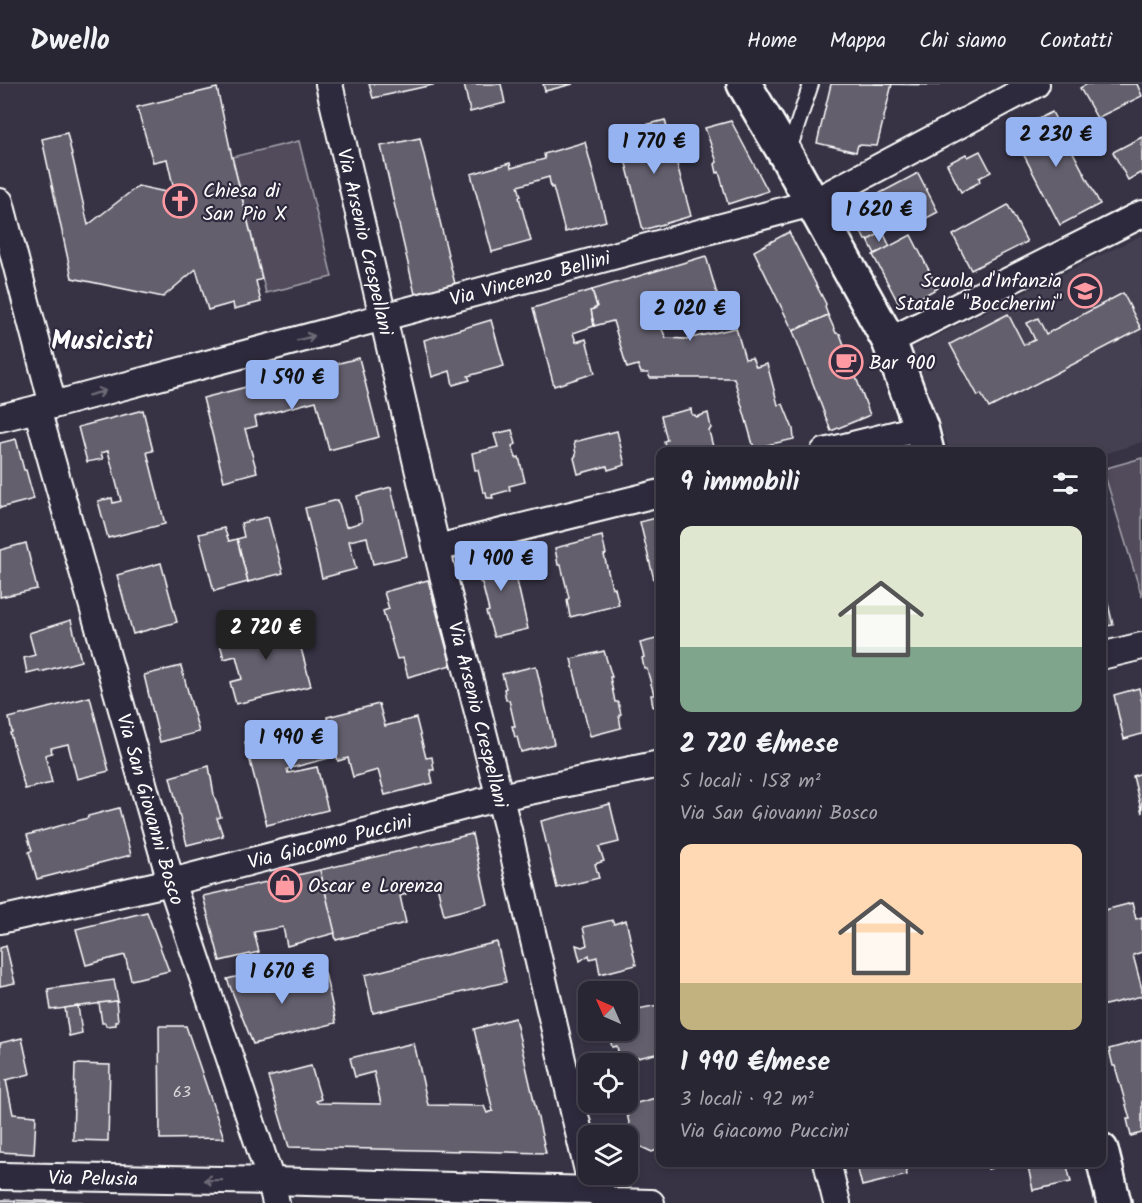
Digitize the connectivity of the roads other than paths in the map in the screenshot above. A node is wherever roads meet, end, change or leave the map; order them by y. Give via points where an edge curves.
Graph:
1 (329, 84) edge
2 (744, 84) edge
3 (811, 84) edge
4 (1036, 84) edge
5 (787, 157) junction
6 (0, 202) edge
7 (812, 203) junction
8 (1142, 214) edge
9 (383, 318) junction
10 (889, 341) junction
11 (45, 407) junction
12 (0, 418) edge
13 (924, 440) edge
14 (866, 447) edge
15 (656, 493) edge
16 (437, 548) junction
17 (1142, 646) edge
18 (1106, 655) edge
19 (656, 765) edge
20 (500, 797) junction
21 (171, 882) junction
22 (0, 920) edge
23 (578, 1130) edge
24 (828, 1167) edge
25 (1105, 1167) edge
26 (0, 1176) edge
27 (591, 1185) edge
28 (274, 1192) edge
29 (651, 1203) edge
30 (837, 1203) edge
31 (1114, 1203) edge

1 - 9 street, Via Arsenio Crespellani
2 - 5 main road
3 - 5 lane
4 - 7 street, Via Vincenzo Bellini
5 - 7 main road
6 - 11 street, Via San Giovanni Bosco
7 - 9 street, Via Vincenzo Bellini
7 - 10 main road
8 - 10 street
11 -> 9 street, Via Vincenzo Bellini
9 - 16 street, Via Arsenio Crespellani
10 - 13 main road
11 - 12 street, Via Vincenzo Bellini
11 - 21 street, Via San Giovanni Bosco
13 - 14 street
15 - 16 street
16 - 20 street, Via Arsenio Crespellani
17 - 18 street
19 - 20 street, Via Giacomo Puccini
20 - 21 street, Via Giacomo Puccini
20 - 23 street, Via Arsenio Crespellani
21 - 22 street, Via Giacomo Puccini
21 - 28 street, Via San Giovanni Bosco
24 - 30 street
25 - 31 main road
28 -> 26 street, Via Pelusia
27 - 28 street, Via Pelusia
27 - 29 street, Via Pelusia via 613,1202

